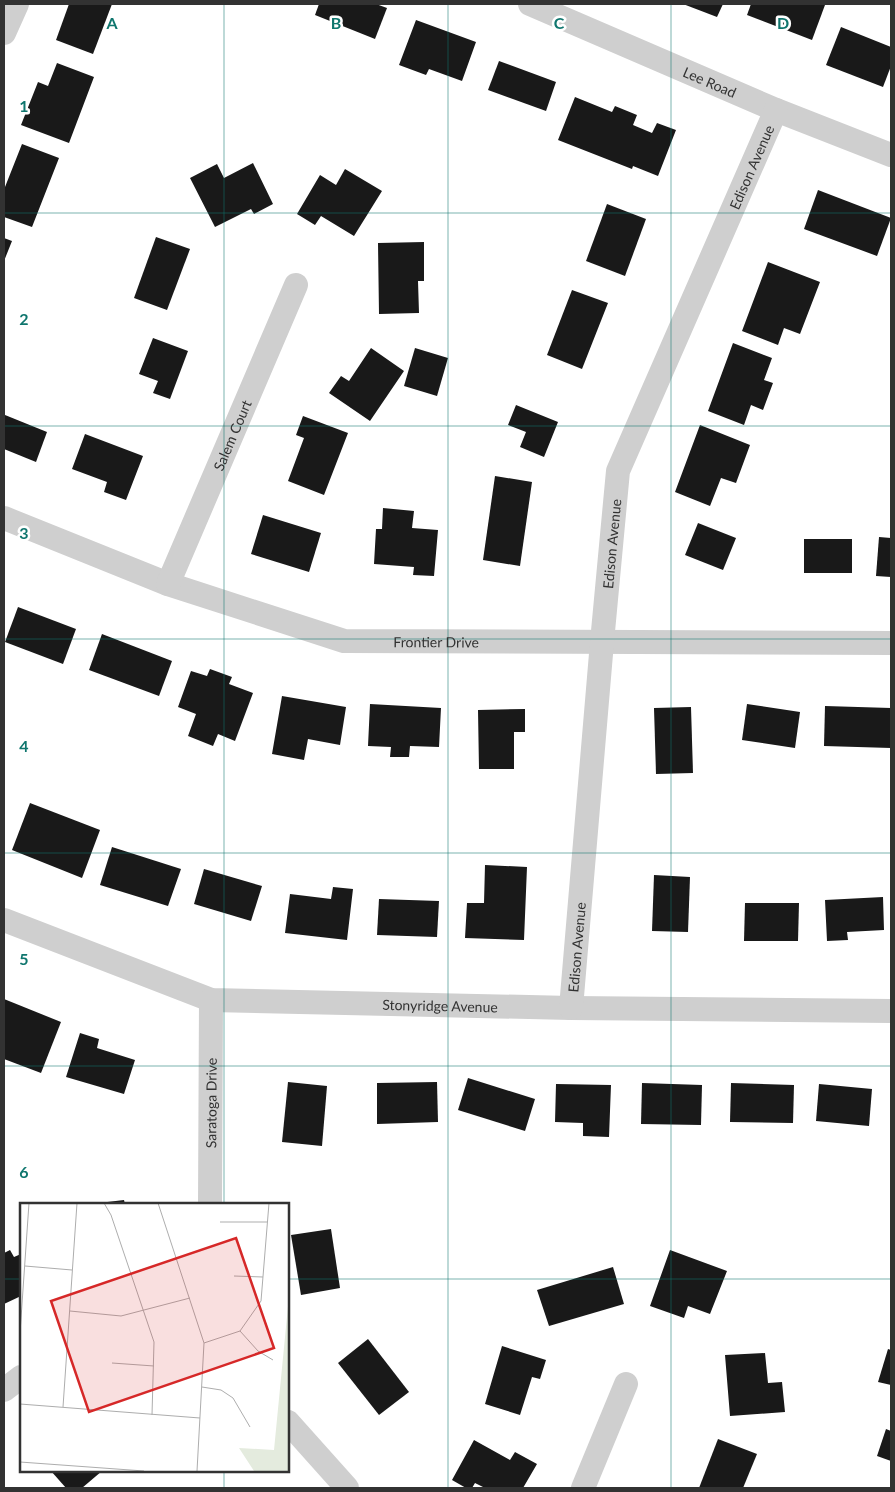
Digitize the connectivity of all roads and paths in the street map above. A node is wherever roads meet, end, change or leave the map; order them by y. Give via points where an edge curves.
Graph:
1 (17, 4) edge
2 (530, 4) edge
3 (4, 33) edge
4 (776, 110) junction
5 (891, 155) edge
6 (296, 285) dead end
7 (4, 518) edge
8 (168, 584) junction
9 (602, 642) junction
10 (891, 643) edge
11 (4, 920) edge
12 (210, 1000) junction
13 (571, 1008) junction
14 (891, 1010) edge
15 (210, 1203) edge
16 (20, 1377) edge
17 (626, 1384) dead end
18 (4, 1390) edge
19 (289, 1423) edge
20 (347, 1488) edge
21 (583, 1488) edge

1 - 3 street
2 - 4 street, Lee Road
4 - 5 street, Lee Road
4 - 9 street, Edison Avenue via 618,471
6 - 8 street, Salem Court
7 - 8 street, Frontier Drive
8 - 9 street, Frontier Drive via 344,641
9 - 10 street, Frontier Drive
9 - 13 street, Edison Avenue
11 - 12 street, Stonyridge Avenue
12 - 13 street, Stonyridge Avenue
12 - 15 street, Saratoga Drive
13 - 14 street, Stonyridge Avenue
16 - 18 street
17 - 21 street
19 - 20 street

